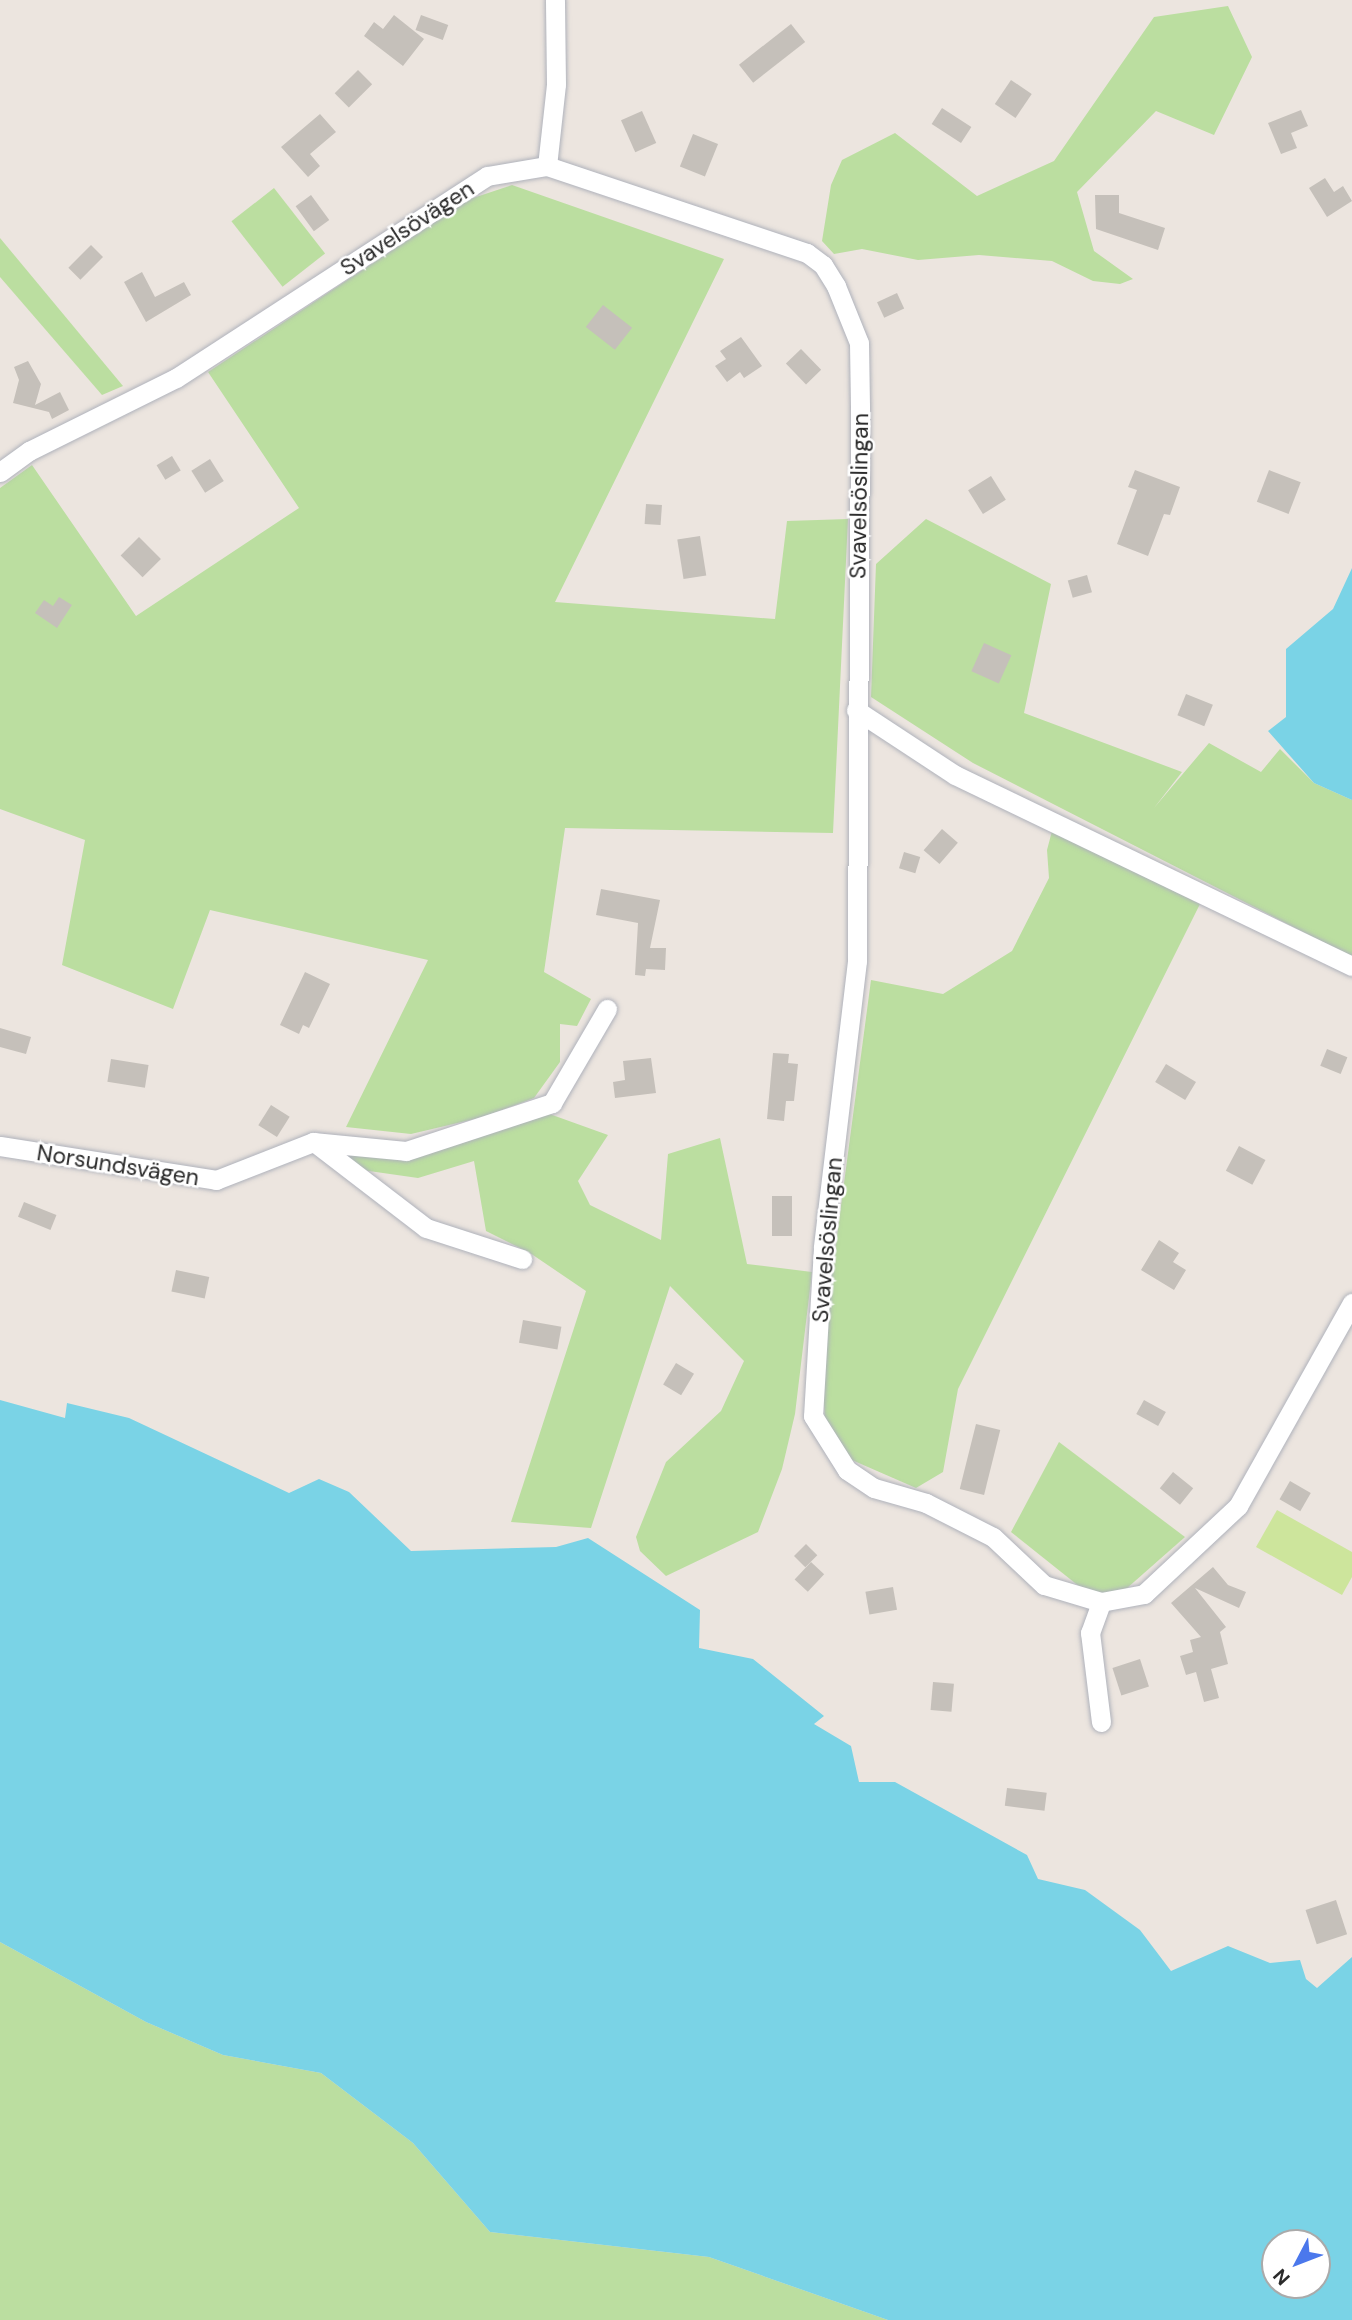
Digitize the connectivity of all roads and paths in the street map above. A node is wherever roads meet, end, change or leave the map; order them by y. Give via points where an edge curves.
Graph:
1 (555, 0) edge
2 (547, 166) junction
3 (836, 286) joint
4 (0, 472) edge
5 (856, 710) junction
6 (1352, 966) edge
7 (607, 1009) dead end
8 (313, 1142) junction
9 (0, 1146) edge
10 (522, 1259) dead end
11 (1352, 1303) edge
12 (1101, 1602) junction
13 (1101, 1722) dead end

1 - 2 street via 556,84
2 - 3 street, Svavelsövägen via 807,253 823,265
2 - 4 street, Svavelsövägen via 487,176 176,378 29,451
3 - 5 street, Svavelsöslingan via 859,343
5 - 6 street via 955,775
5 - 12 street, Svavelsöslingan via 857,961 823,1248 813,1416 847,1470 874,1489 937,1509 993,1537 1044,1585
7 - 8 street, Norsundsvägen via 552,1104 406,1150
8 - 9 street, Norsundsvägen via 216,1180
8 - 10 street via 426,1228
11 - 12 street, Svavelsöslingan via 1238,1506 1144,1594
12 - 13 street via 1090,1633

